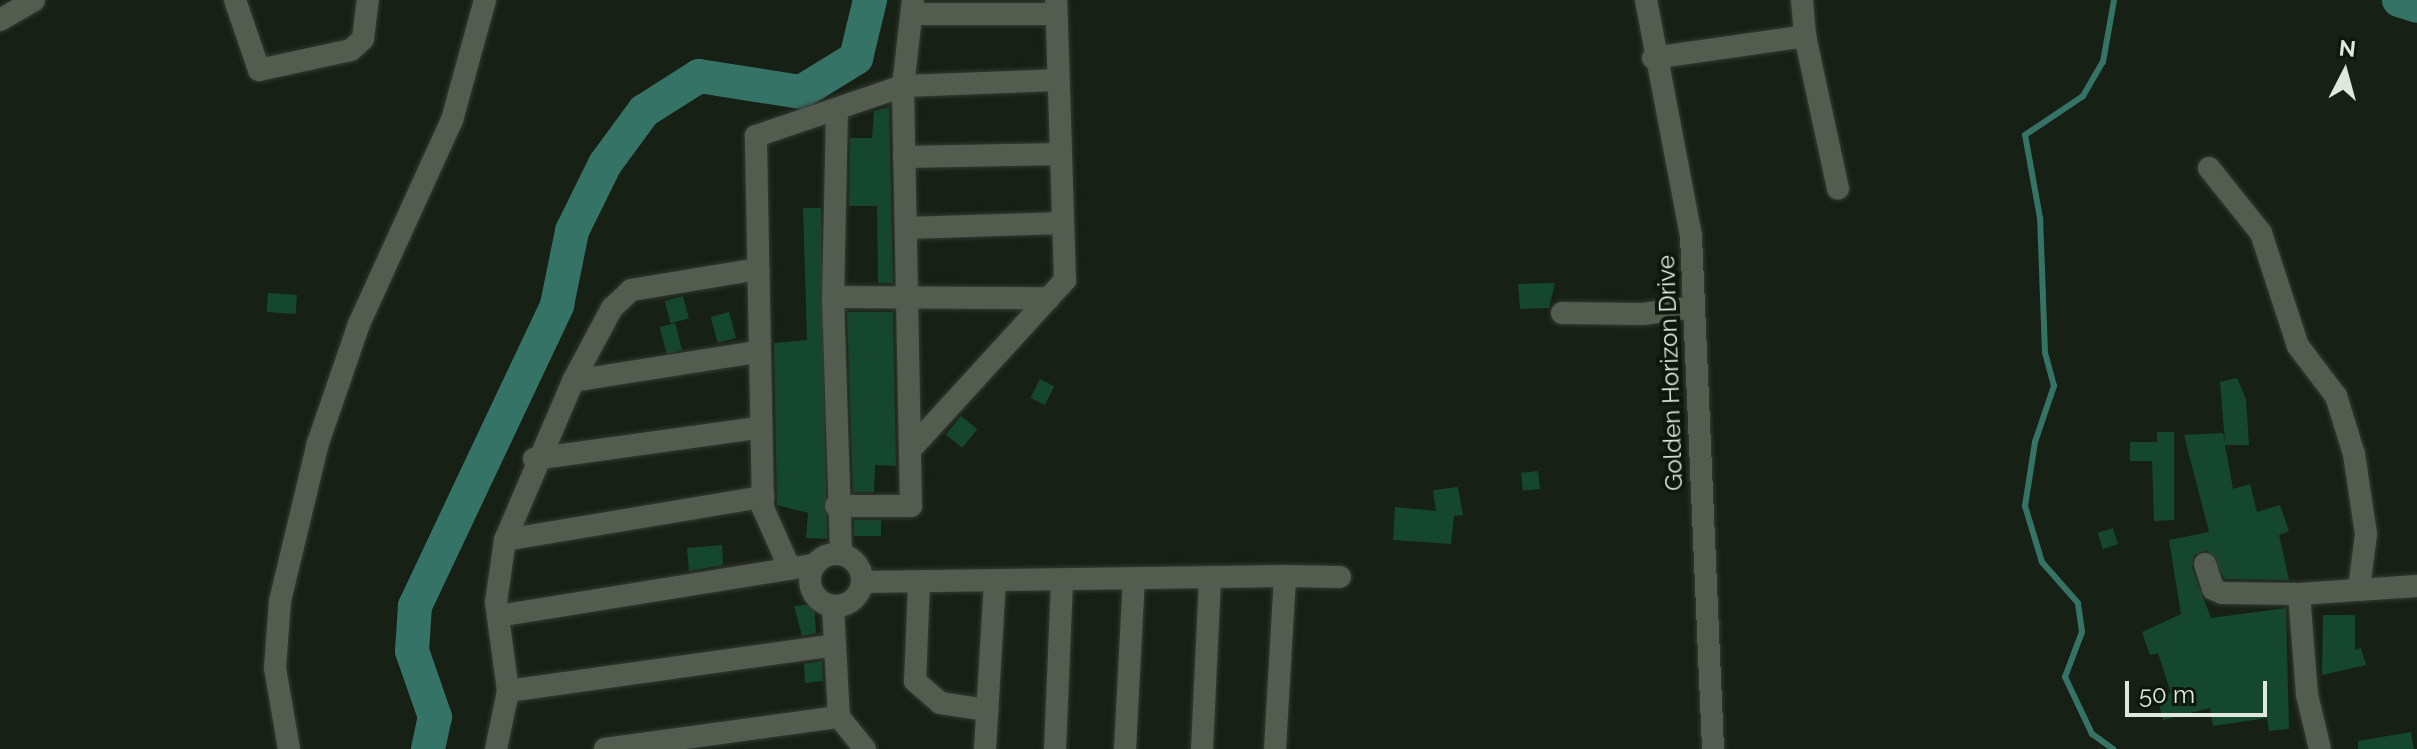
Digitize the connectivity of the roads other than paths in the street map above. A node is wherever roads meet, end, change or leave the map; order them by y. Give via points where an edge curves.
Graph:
1 (34, 0) edge
2 (235, 0) edge
3 (368, 0) edge
4 (485, 0) edge
5 (1646, 0) edge
6 (1802, 0) edge
7 (913, 7) edge
8 (1056, 7) edge
9 (0, 20) edge
10 (1805, 36) junction
11 (1653, 58) junction
12 (1058, 80) junction
13 (903, 86) junction
14 (837, 109) junction
15 (1061, 154) junction
16 (904, 157) junction
17 (2209, 168) dead end
18 (1838, 188) dead end
19 (1063, 223) junction
20 (906, 228) junction
21 (758, 269) junction
22 (833, 297) junction
23 (907, 297) junction
24 (1049, 298) junction
25 (1693, 307) junction
26 (1562, 313) dead end
27 (757, 352) junction
28 (573, 381) junction
29 (758, 428) junction
30 (910, 450) junction
31 (534, 459) junction
32 (763, 497) junction
33 (836, 506) junction
34 (505, 540) junction
35 (841, 554) junction
36 (2205, 564) dead end
37 (814, 565) junction
38 (790, 569) junction
39 (1285, 576) junction
40 (1340, 577) dead end
41 (1210, 578) junction
42 (1134, 580) junction
43 (862, 582) junction
44 (1062, 582) junction
45 (919, 583) junction
46 (995, 583) junction
47 (2417, 586) edge
48 (2359, 589) junction
49 (2299, 594) junction
50 (833, 607) junction
51 (498, 616) junction
52 (835, 645) junction
53 (508, 691) junction
54 (987, 710) junction
55 (839, 717) junction
56 (289, 749) edge
57 (496, 749) edge
58 (605, 749) edge
59 (865, 749) edge
60 (985, 749) edge
61 (1055, 749) edge
62 (1125, 749) edge
63 (1202, 749) edge
64 (1275, 749) edge
65 (1713, 749) edge
66 (2320, 749) edge

1 - 9 street
2 - 3 street via 259,70 351,50 363,39
4 - 56 street via 452,120 359,324 318,443 280,601 275,668
5 - 11 street, Golden Horizon Drive
6 - 10 street
7 - 8 street
7 - 13 street
8 - 12 street
10 - 11 street
10 - 18 street
11 - 25 street, Golden Horizon Drive via 1691,236
12 - 13 street
12 - 15 street
13 - 14 street
13 - 16 street
14 - 21 street via 756,136
14 - 22 street
15 - 16 street
15 - 19 street
16 - 20 street
17 - 48 street via 2261,233 2298,346 2336,396 2354,454 2366,534
19 - 20 street
19 - 24 street via 1065,280
20 - 23 street
21 - 27 street
21 - 28 street via 631,290 612,308
22 - 23 street
22 - 33 street
23 - 24 street
23 - 30 street
24 - 30 street
25 - 26 street via 1643,314
25 - 65 street, Golden Horizon Drive
27 - 28 street
27 - 29 street
28 - 31 street
29 - 31 street
29 - 32 street
30 - 33 street via 911,506
31 - 34 street
32 - 34 street
32 - 38 street
33 - 35 street
34 - 51 street
35 - 37 street
35 - 43 street via 859,567
36 - 49 street via 2213,589 2222,593
37 - 38 street
37 - 50 street via 811,591
38 - 51 street
39 - 40 street
39 - 41 street
39 - 64 street
41 - 42 street
41 - 63 street
42 - 44 street
42 - 62 street
43 - 45 street
43 - 50 street via 856,597
44 - 46 street
44 - 61 street
45 - 46 street
45 - 54 street via 915,681 940,703
46 - 54 street
47 - 48 street
48 - 49 street
49 - 66 street via 2307,695
50 - 52 street
51 - 53 street
52 - 53 street
52 - 55 street
53 - 57 street
54 - 60 street
55 - 58 street
55 - 59 street

